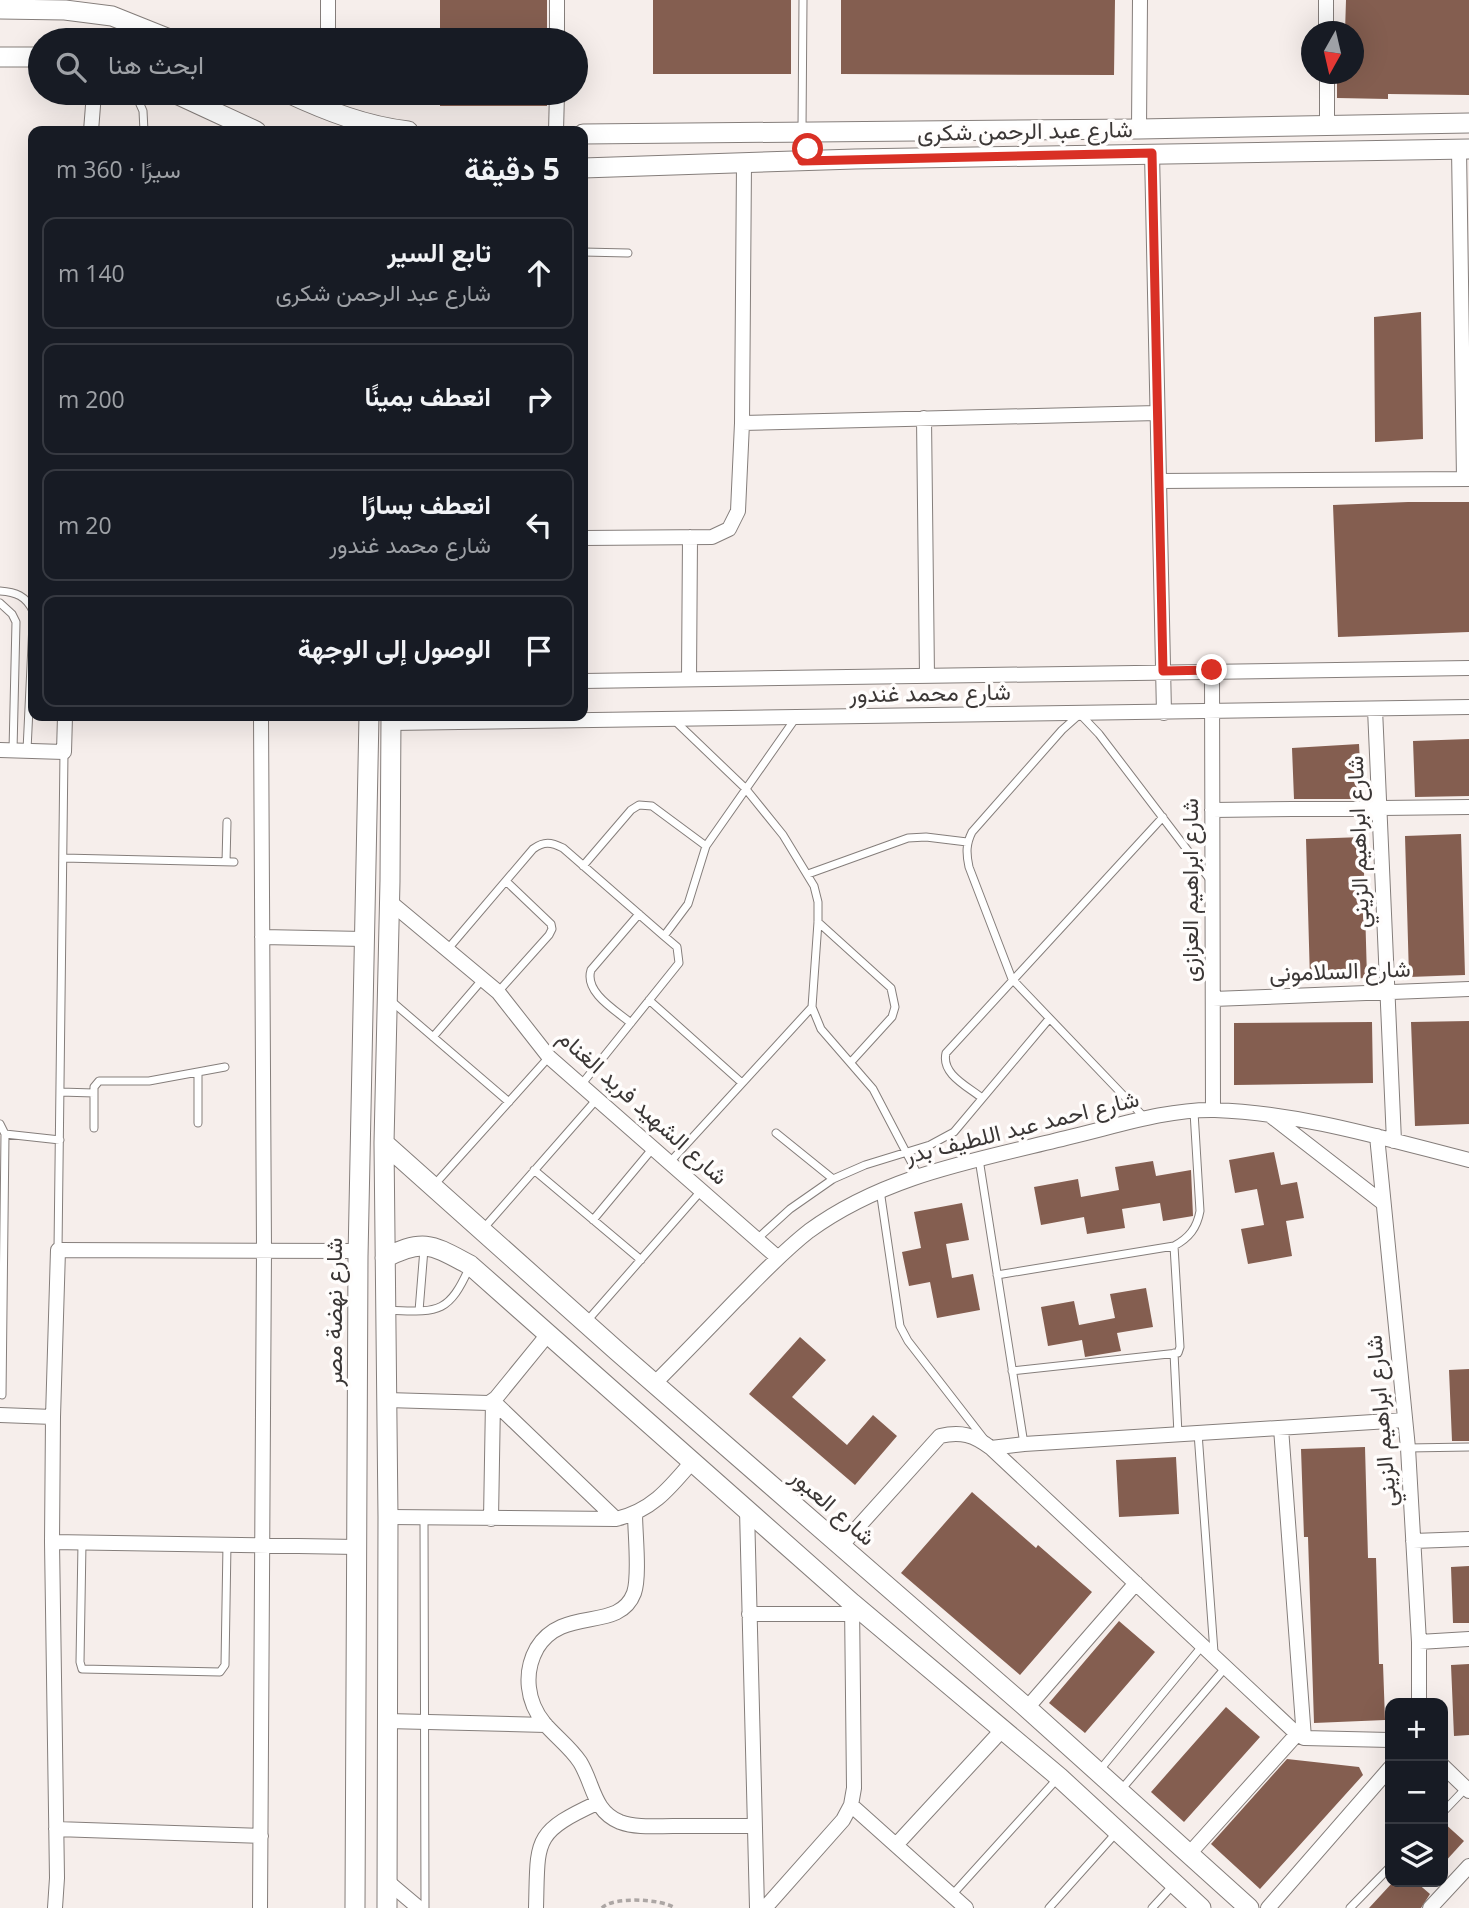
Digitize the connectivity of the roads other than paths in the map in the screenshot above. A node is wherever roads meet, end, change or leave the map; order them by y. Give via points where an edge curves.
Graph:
1 (328, 0) edge
2 (557, 0) edge
3 (803, 0) edge
4 (1140, 0) edge
5 (1326, 0) edge
6 (87, 6) edge
7 (0, 9) edge
8 (1326, 21) edge
9 (145, 28) edge
10 (328, 28) edge
11 (557, 28) edge
12 (0, 57) edge
13 (28, 57) edge
14 (1327, 84) edge
15 (92, 105) edge
16 (140, 105) edge
17 (211, 105) edge
18 (334, 105) edge
19 (557, 105) edge
20 (1469, 122) edge
21 (91, 126) edge
22 (144, 126) edge
23 (247, 126) edge
24 (377, 126) edge
25 (556, 126) edge
26 (1327, 126) junction
27 (1139, 129) junction
28 (802, 131) junction
29 (850, 131) junction
30 (588, 134) edge
31 (1464, 149) edge
32 (1152, 153) junction
33 (855, 159) junction
34 (802, 161) junction
35 (744, 163) junction
36 (588, 168) edge
37 (588, 252) edge
38 (628, 253) dead end
39 (1466, 397) edge
40 (1157, 413) junction
41 (923, 418) junction
42 (741, 423) junction
43 (1467, 479) edge
44 (1159, 481) junction
45 (690, 537) junction
46 (588, 538) edge
47 (0, 591) edge
48 (0, 603) edge
49 (28, 604) edge
50 (16, 631) junction
51 (28, 632) edge
52 (28, 662) edge
53 (1469, 668) edge
54 (1212, 670) junction
55 (1163, 671) junction
56 (927, 676) junction
57 (689, 679) junction
58 (588, 681) edge
59 (1469, 707) edge
60 (1375, 709) junction
61 (1212, 712) junction
62 (1164, 713) junction
63 (1080, 714) junction
64 (796, 718) junction
65 (588, 719) edge
66 (673, 719) junction
67 (65, 721) edge
68 (261, 721) edge
69 (369, 721) edge
70 (391, 721) edge
71 (13, 750) edge
72 (64, 752) junction
73 (745, 788) junction
74 (1469, 807) edge
75 (1380, 808) junction
76 (1212, 810) junction
77 (1163, 817) junction
78 (227, 822) dead end
79 (967, 842) junction
80 (706, 846) junction
81 (63, 858) junction
82 (583, 866) junction
83 (808, 874) junction
84 (1212, 881) junction
85 (507, 882) junction
86 (390, 902) junction
87 (639, 914) junction
88 (818, 922) junction
89 (664, 936) junction
90 (262, 937) junction
91 (364, 939) junction
92 (446, 950) junction
93 (1012, 979) junction
94 (482, 980) junction
95 (1469, 989) edge
96 (498, 992) junction
97 (1388, 992) junction
98 (386, 997) junction
99 (1213, 999) junction
100 (649, 1000) junction
101 (812, 1007) junction
102 (1049, 1019) junction
103 (631, 1023) junction
104 (433, 1037) junction
105 (549, 1057) junction
106 (851, 1062) junction
107 (225, 1067) dead end
108 (198, 1072) junction
109 (742, 1083) junction
110 (581, 1085) junction
111 (60, 1092) junction
112 (94, 1093) junction
113 (982, 1098) junction
114 (597, 1099) junction
115 (509, 1102) junction
116 (1213, 1110) junction
117 (1194, 1112) junction
118 (1269, 1115) junction
119 (1145, 1119) junction
120 (198, 1123) dead end
121 (0, 1124) edge
122 (94, 1128) dead end
123 (776, 1133) dead end
124 (5, 1134) junction
125 (1377, 1136) junction
126 (60, 1140) junction
127 (1394, 1141) junction
128 (384, 1143) junction
129 (653, 1148) junction
130 (906, 1152) junction
131 (979, 1159) junction
132 (1469, 1160) edge
133 (670, 1162) junction
134 (534, 1170) junction
135 (918, 1175) junction
136 (833, 1179) junction
137 (432, 1187) junction
138 (702, 1190) junction
139 (880, 1190) junction
140 (1383, 1203) junction
141 (593, 1220) junction
142 (483, 1229) junction
143 (757, 1239) junction
144 (424, 1245) junction
145 (1174, 1246) junction
146 (264, 1249) junction
147 (58, 1250) junction
148 (358, 1251) junction
149 (778, 1257) junction
150 (385, 1258) junction
151 (641, 1260) junction
152 (470, 1265) junction
153 (997, 1275) junction
154 (386, 1310) junction
155 (419, 1311) junction
156 (587, 1322) junction
157 (549, 1333) junction
158 (617, 1351) junction
159 (1174, 1353) junction
160 (1013, 1371) junction
161 (597, 1376) junction
162 (655, 1383) junction
163 (2, 1395) dead end
164 (387, 1400) junction
165 (493, 1401) junction
166 (0, 1415) edge
167 (53, 1417) junction
168 (1405, 1420) junction
169 (1281, 1428) junction
170 (1198, 1433) junction
171 (1178, 1434) junction
172 (1024, 1444) junction
173 (1469, 1447) edge
174 (991, 1448) junction
175 (1408, 1448) junction
176 (691, 1463) junction
177 (747, 1510) junction
178 (635, 1513) junction
179 (388, 1517) junction
180 (424, 1517) junction
181 (491, 1519) junction
182 (616, 1519) junction
183 (1469, 1539) edge
184 (1413, 1541) junction
185 (52, 1542) junction
186 (82, 1542) junction
187 (227, 1544) junction
188 (263, 1544) junction
189 (841, 1546) junction
190 (357, 1547) junction
191 (1136, 1583) junction
192 (852, 1609) junction
193 (749, 1614) junction
194 (1469, 1639) edge
195 (1419, 1642) junction
196 (1209, 1650) junction
197 (1227, 1667) junction
198 (1419, 1698) edge
199 (1027, 1708) junction
200 (387, 1721) junction
201 (425, 1722) junction
202 (546, 1725) junction
203 (1003, 1729) junction
204 (1301, 1736) junction
205 (1385, 1740) edge
206 (1448, 1771) edge
207 (1099, 1772) junction
208 (1385, 1774) edge
209 (1059, 1777) junction
210 (1468, 1789) edge
211 (1119, 1791) junction
212 (597, 1803) junction
213 (851, 1805) junction
214 (1448, 1807) edge
215 (753, 1826) junction
216 (56, 1829) junction
217 (1117, 1832) junction
218 (261, 1836) junction
219 (896, 1845) junction
220 (1189, 1854) junction
221 (1385, 1872) edge
222 (1466, 1875) edge
223 (1215, 1878) junction
224 (387, 1881) junction
225 (1175, 1884) junction
226 (952, 1895) junction
227 (1197, 1904) edge
228 (55, 1908) edge
229 (260, 1908) edge
230 (355, 1908) edge
231 (387, 1908) edge
232 (419, 1908) edge
233 (425, 1908) edge
234 (536, 1908) edge
235 (757, 1908) edge
236 (765, 1908) edge
237 (966, 1908) edge
238 (1049, 1908) edge
239 (1153, 1908) edge
240 (1249, 1908) edge
241 (1268, 1908) edge
242 (1350, 1908) edge
243 (1430, 1908) edge

1 - 10 street
2 - 11 street
3 - 28 lane
4 - 27 street
5 - 8 street
6 - 7 street
6 - 9 street
12 - 13 street
14 - 26 street
15 - 21 street
16 - 22 lane
17 - 23 street
18 - 24 street
19 - 25 street
20 - 26 street, شارع عبد الرحمن شكرى
26 - 27 street, شارع عبد الرحمن شكرى
27 - 29 street, شارع عبد الرحمن شكرى
28 - 29 street, شارع عبد الرحمن شكرى
28 - 30 street, شارع عبد الرحمن شكرى
28 - 34 street via 808,149
29 - 33 street via 845,143
31 - 32 street, شارع عبد الرحمن شكرى
31 - 39 street
32 - 33 street, شارع عبد الرحمن شكرى
32 - 40 street
33 - 34 street, شارع عبد الرحمن شكرى
34 - 35 street, شارع عبد الرحمن شكرى
35 - 36 street, شارع عبد الرحمن شكرى
35 - 42 street
37 - 38 lane
39 - 43 street
40 - 41 street
40 - 44 street
41 - 42 street
41 - 56 street
42 - 45 street via 738,511 729,529 712,537
43 - 44 street
44 - 55 street
45 - 46 street
45 - 57 street
47 - 49 lane via 16,593
48 - 50 lane via 12,614
50 - 51 lane
50 - 71 lane
52 - 71 lane
53 - 54 street, شارع محمد غندور
54 - 55 street, شارع محمد غندور
54 - 61 street, شارع ابراهيم العزازى
55 - 56 street, شارع محمد غندور
55 - 62 street
56 - 57 street, شارع محمد غندور
57 - 58 street, شارع محمد غندور
59 - 60 street, شارع محمد غندور
60 - 61 street, شارع محمد غندور
60 - 75 street, شارع ابراهيم الزيني
61 - 62 street, شارع محمد غندور
61 - 76 street, شارع ابراهيم العزازى
62 - 63 street, شارع محمد غندور
63 - 64 street, شارع محمد غندور
63 - 77 lane
63 - 79 lane
64 - 66 street, شارع محمد غندور
64 - 73 lane
65 - 66 street, شارع محمد غندور
66 - 73 lane
67 - 72 street
68 - 90 street
69 - 91 street, شارع نهضة مصر
70 - 86 street
71 - 72 street
72 - 81 lane
73 - 80 lane
73 - 83 lane
74 - 75 street
75 - 76 street
75 - 97 street, شارع ابراهيم الزيني
76 - 84 street, شارع ابراهيم العزازى
77 - 84 lane
77 - 93 lane
78 - 81 lane via 230,862
79 - 83 lane via 908,838
79 - 93 lane via 966,855
80 - 82 lane via 644,804 631,810
80 - 89 lane via 688,904
81 - 111 lane
82 - 85 lane via 563,848 541,843
82 - 87 lane
83 - 88 lane via 818,902
84 - 99 street, شارع ابراهيم العزازى
85 - 92 lane
85 - 96 lane via 552,929
86 - 92 street, شارع الشهيد فريد الغنام
86 - 98 street
87 - 89 lane
87 - 103 lane via 589,976 591,988
88 - 101 lane
88 - 106 lane via 891,988 895,997 892,1017
89 - 100 lane via 677,947 679,963
90 - 91 street
90 - 146 street
91 - 148 street, شارع نهضة مصر
92 - 94 street, شارع الشهيد فريد الغنام
93 - 102 lane
93 - 113 lane via 944,1060 951,1074
94 - 96 street, شارع الشهيد فريد الغنام
94 - 104 lane
95 - 97 street, شارع السلامونى
96 - 105 street, شارع الشهيد فريد الغنام
97 - 99 street, شارع السلامونى
97 - 127 street, شارع ابراهيم الزيني
98 - 104 lane
98 - 128 street
99 - 116 street, شارع ابراهيم العزازى
100 - 103 lane
100 - 109 lane
101 - 106 lane via 821,1029
101 - 109 lane
102 - 113 lane
102 - 119 lane
103 - 110 lane
104 - 115 lane
105 - 110 street, شارع الشهيد فريد الغنام
105 - 115 lane
106 - 130 lane via 873,1089
107 - 108 lane
108 - 112 lane via 149,1081 99,1082
108 - 120 lane
109 - 133 lane
110 - 114 street, شارع الشهيد فريد الغنام
111 - 112 lane
111 - 126 lane
112 - 122 lane
113 - 130 lane via 943,1140
114 - 129 street, شارع الشهيد فريد الغنام
114 - 134 lane
115 - 137 lane
116 - 117 street, شارع احمد عبد اللطيف بدر
116 - 118 street, شارع احمد عبد اللطيف بدر
117 - 119 street, شارع احمد عبد اللطيف بدر
117 - 145 lane via 1200,1211 1192,1233
118 - 125 street, شارع احمد عبد اللطيف بدر
118 - 140 street
119 - 131 street, شارع احمد عبد اللطيف بدر
121 - 124 lane
123 - 136 lane
124 - 126 lane
124 - 163 lane
125 - 127 street, شارع احمد عبد اللطيف بدر
125 - 140 street, شارع ابراهيم الزيني
126 - 147 lane
127 - 132 street, شارع احمد عبد اللطيف بدر
128 - 137 street, شارع العبور
128 - 150 street
129 - 133 street, شارع الشهيد فريد الغنام
129 - 141 lane
130 - 135 lane
130 - 136 lane
131 - 135 street, شارع احمد عبد اللطيف بدر
131 - 153 lane
133 - 138 street, شارع الشهيد فريد الغنام
134 - 141 lane
134 - 142 lane
135 - 139 street, شارع احمد عبد اللطيف بدر
136 - 143 lane
137 - 142 street, شارع العبور
138 - 143 street, شارع الشهيد فريد الغنام
138 - 151 lane
139 - 149 street, شارع احمد عبد اللطيف بدر via 809,1231
139 - 174 lane via 901,1326
140 - 168 street, شارع ابراهيم الزيني
141 - 151 lane
142 - 156 street, شارع العبور
143 - 149 street, شارع الشهيد فريد الغنام
144 - 150 street
144 - 152 street
144 - 155 lane
145 - 153 lane
145 - 159 lane via 1180,1347
146 - 147 street
146 - 148 street
146 - 188 street
147 - 167 street
148 - 190 street, شارع نهضة مصر
149 - 162 street, شارع احمد عبد اللطيف بدر
150 - 154 street
151 - 156 lane
152 - 155 lane via 447,1304
152 - 157 street
153 - 160 lane
154 - 155 lane
154 - 164 street
156 - 158 street, شارع العبور
157 - 161 street
157 - 165 street
158 - 161 street
158 - 162 street, شارع العبور
159 - 160 lane
159 - 171 lane
160 - 172 lane
161 - 176 street
162 - 189 street, شارع العبور
164 - 165 street
164 - 179 street
165 - 181 street
165 - 182 street
166 - 167 street
167 - 185 street
168 - 169 street
168 - 175 street, شارع ابراهيم الزيني
169 - 170 street
169 - 204 street
170 - 171 street
170 - 196 lane
171 - 172 street
172 - 174 street
173 - 175 lane
174 - 189 street via 968,1434 940,1436
174 - 191 street
175 - 184 street, شارع ابراهيم الزيني
176 - 177 street
176 - 178 street via 661,1497
177 - 192 street
177 - 193 street
178 - 182 street
178 - 202 street via 636,1583 629,1601 614,1614 557,1628 531,1660 528,1687
179 - 180 street
179 - 200 street
180 - 181 street
180 - 201 lane
181 - 182 street
183 - 184 street
184 - 195 street, شارع ابراهيم الزيني
185 - 186 street
185 - 216 street
186 - 187 street
186 - 187 lane via 82,1669 220,1672 225,1665
187 - 188 street
188 - 190 street
188 - 218 street
189 - 199 street, شارع العبور
190 - 230 street, شارع نهضة مصر
191 - 196 street
191 - 199 street
192 - 193 street
192 - 203 street
192 - 213 street
193 - 215 street
194 - 195 street
195 - 198 street, شارع ابراهيم الزيني
196 - 197 street
196 - 207 lane
197 - 204 street
197 - 211 lane
199 - 207 street, شارع العبور
200 - 201 street
200 - 224 street
201 - 202 street
201 - 233 lane
202 - 212 street via 575,1754
203 - 209 street
203 - 219 street
204 - 205 street
204 - 220 street
206 - 210 street
207 - 211 street, شارع العبور
208 - 241 street
209 - 217 street
209 - 226 lane
210 - 214 lane
211 - 220 street, شارع العبور
212 - 215 street via 613,1819 635,1825
212 - 234 street via 565,1818 547,1834 537,1856
213 - 219 street
213 - 236 street via 843,1821
215 - 235 street
216 - 218 street
216 - 228 street
217 - 225 street
217 - 238 lane
218 - 229 street
219 - 226 street
220 - 223 street, شارع العبور
221 - 242 lane
222 - 243 street
223 - 227 street
223 - 240 street, شارع العبور
224 - 231 street
224 - 232 street
225 - 227 street
225 - 239 lane
226 - 237 street

